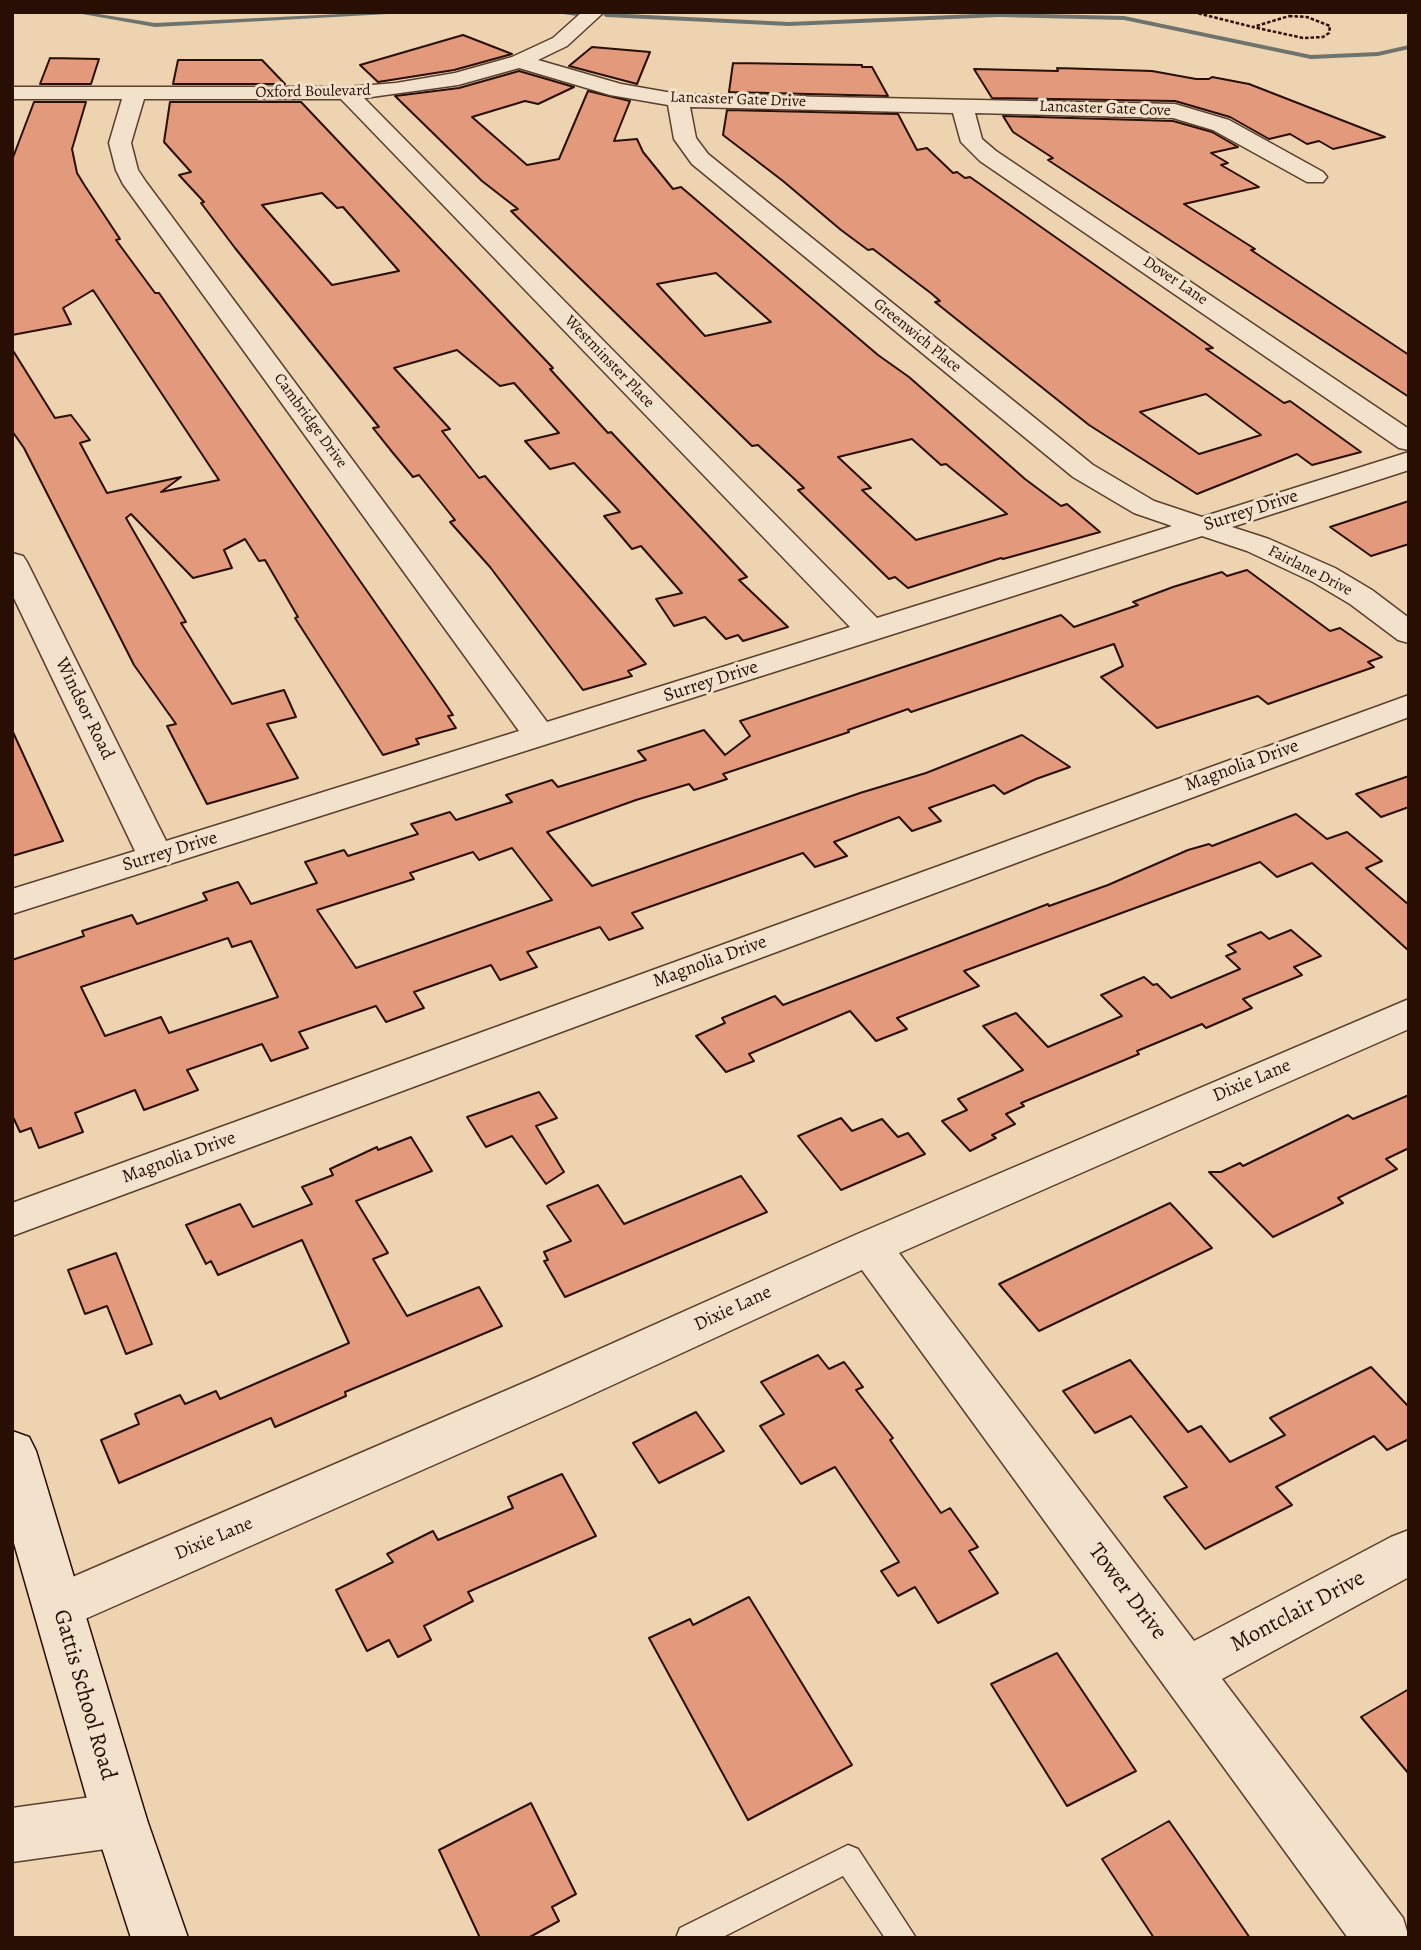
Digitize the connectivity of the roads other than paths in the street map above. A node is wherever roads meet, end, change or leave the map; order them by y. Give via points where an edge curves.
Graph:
1 (594, 12) edge
2 (519, 61) junction
3 (12, 93) edge
4 (135, 93) junction
5 (346, 93) junction
6 (678, 100) junction
7 (962, 106) junction
8 (1315, 177) dead end
9 (1409, 442) edge
10 (1409, 461) edge
11 (1201, 527) junction
12 (12, 562) edge
13 (872, 631) junction
14 (1409, 633) edge
15 (1409, 705) edge
16 (540, 736) junction
17 (156, 857) junction
18 (12, 902) edge
19 (1409, 1013) edge
20 (12, 1220) edge
21 (870, 1247) junction
22 (12, 1451) edge
23 (1409, 1552) edge
24 (58, 1607) junction
25 (1186, 1672) junction
26 (120, 1820) junction
27 (12, 1835) edge
28 (160, 1938) edge
29 (690, 1938) edge
30 (902, 1938) edge
31 (1383, 1938) edge

1 - 2 street, Oxford Boulevard via 560,42
2 - 5 street, Oxford Boulevard via 443,82
2 - 6 street, Lancaster Gate Drive via 618,90
3 - 4 street, Oxford Boulevard
4 - 5 street, Oxford Boulevard
4 - 16 street, Cambridge Drive via 121,143 135,184
5 - 13 street, Westminster Place
6 - 7 street, Lancaster Gate Drive
6 - 11 street, Greenwich Place via 685,139 700,159 1083,471 1144,507
7 - 8 street, Lancaster Gate Cove via 1160,109 1195,114
7 - 9 street, Dover Lane via 970,137 988,156
10 - 11 street, Surrey Drive
11 - 13 street, Surrey Drive
11 - 14 street, Fairlane Drive via 1258,545 1324,575
12 - 17 street, Windsor Road
13 - 16 street, Surrey Drive
15 - 20 street, Magnolia Drive
16 - 17 street, Surrey Drive
17 - 18 street, Surrey Drive
19 - 21 street, Dixie Lane
21 - 24 street, Dixie Lane
21 - 25 street, Tower Drive
22 - 24 street, Gattis School Road
23 - 25 street, Montclair Drive
24 - 26 street, Gattis School Road
25 - 31 street, Tower Drive
26 - 27 street
26 - 28 street, Gattis School Road
29 - 30 lane via 848,1859

